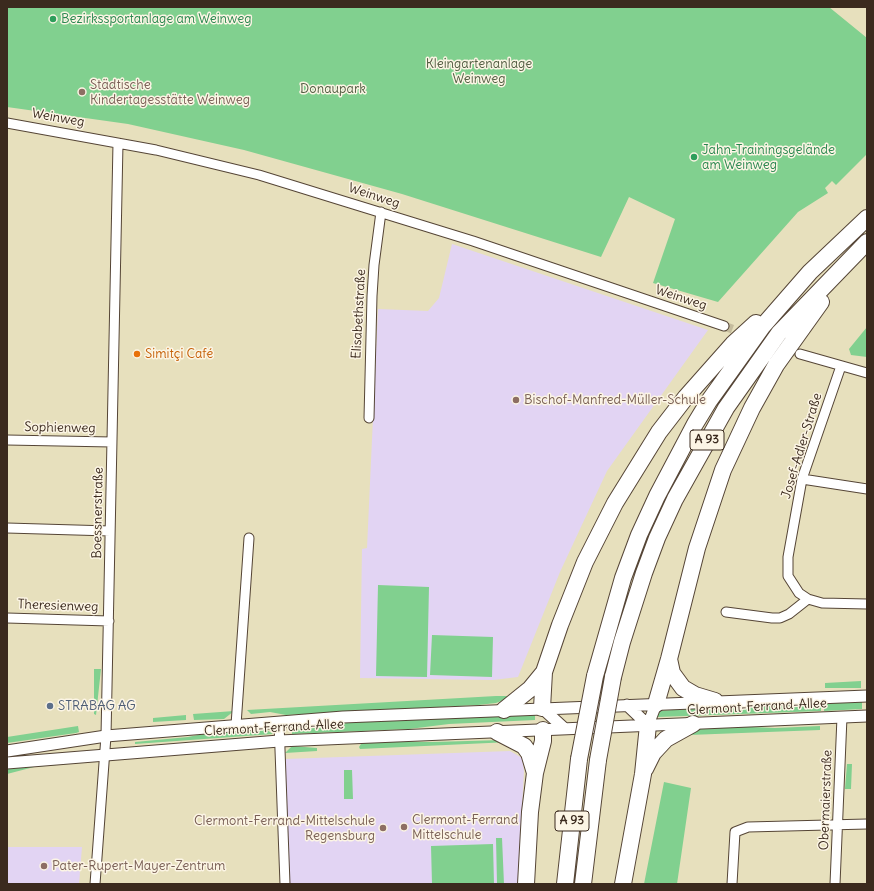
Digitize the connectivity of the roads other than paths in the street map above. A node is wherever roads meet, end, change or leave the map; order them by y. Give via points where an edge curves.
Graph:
1 (7, 122) edge
2 (118, 143) junction
3 (382, 212) junction
4 (867, 218) edge
5 (867, 242) edge
6 (867, 248) edge
7 (778, 307) junction
8 (724, 326) tunnel mouth
9 (800, 354) tunnel mouth
10 (841, 366) junction
11 (867, 373) edge
12 (369, 418) dead end
13 (7, 440) edge
14 (112, 442) junction
15 (802, 479) junction
16 (867, 489) edge
17 (7, 528) edge
18 (110, 531) junction
19 (249, 538) dead end
20 (808, 599) junction
21 (867, 604) edge
22 (726, 612) dead end
23 (7, 618) edge
24 (108, 621) junction
25 (670, 659) junction
26 (544, 672) junction
27 (867, 696) edge
28 (715, 701) junction
29 (656, 704) junction
30 (627, 705) junction
31 (542, 708) junction
32 (504, 710) junction
33 (867, 716) edge
34 (842, 717) junction
35 (279, 722) junction
36 (693, 724) junction
37 (236, 725) junction
38 (648, 725) junction
39 (565, 729) junction
40 (543, 730) junction
41 (497, 732) junction
42 (106, 736) junction
43 (280, 741) junction
44 (7, 751) edge
45 (105, 754) junction
46 (7, 763) edge
47 (535, 773) junction
48 (643, 774) junction
49 (838, 824) junction
50 (867, 824) edge
51 (95, 884) edge
52 (285, 884) edge
53 (526, 884) edge
54 (565, 884) edge
55 (583, 884) edge
56 (623, 884) edge
57 (732, 884) edge
58 (835, 884) edge

1 - 2 street, Weinweg
2 - 3 street, Weinweg via 259,175
2 - 14 street, Boessnerstraße
3 - 8 street, Weinweg
3 - 12 street, Elisabethstraße via 374,264
4 - 7 highway, A 93 via 810,272
5 - 55 highway, A 93, bridge via 779,333 726,408 675,499 657,538 613,677 598,760
6 - 25 highway via 822,299 790,342 739,435 723,470 697,548
7 - 26 highway via 752,326 713,365 659,432 633,473 585,562
7 - 54 highway, A 93, bridge via 709,401 684,443 656,496 623,578 595,676 579,758
9 - 10 street
10 - 11 street
10 - 15 street, Josef-Adler-Straße
13 - 14 street, Sophienweg
14 - 18 street, Boessnerstraße
15 - 16 street
15 - 20 street, Josef-Adler-Straße via 794,517 788,576 799,593
17 - 18 street
18 - 24 street, Boessnerstraße
19 - 37 street, Clermont-Ferrand-Allee
20 - 21 street
20 - 22 street via 780,618
23 - 24 street, Theresienweg
24 - 42 street, Boessnerstraße
25 - 28 highway via 672,673 683,688
25 - 29 highway
26 - 31 highway
26 - 32 highway via 530,689
27 - 28 street, Clermont-Ferrand-Allee
28 - 29 street, Clermont-Ferrand-Allee
29 - 30 street, Clermont-Ferrand-Allee
29 - 38 street
30 - 31 street, Clermont-Ferrand-Allee
30 - 38 street
31 - 32 street, Clermont-Ferrand-Allee
31 - 39 street
31 - 40 street
32 - 35 street, Clermont-Ferrand-Allee
33 - 34 street, Clermont-Ferrand-Allee
34 - 36 street, Clermont-Ferrand-Allee
34 - 49 street, Obermaierstraße
35 - 37 street, Clermont-Ferrand-Allee
35 - 43 street
36 - 38 street, Clermont-Ferrand-Allee
36 - 48 highway via 659,745
37 - 42 street, Clermont-Ferrand-Allee
38 - 39 street, Clermont-Ferrand-Allee
38 - 48 highway
39 - 40 street, Clermont-Ferrand-Allee
40 - 41 street, Clermont-Ferrand-Allee
40 - 47 highway
41 - 43 street, Clermont-Ferrand-Allee
41 - 47 highway via 524,746
42 - 44 street, Clermont-Ferrand-Allee
42 - 45 street, Boessnerstraße
43 - 45 street, Clermont-Ferrand-Allee
43 - 52 street
45 - 46 street, Clermont-Ferrand-Allee
45 - 51 street, Boessnerstraße
47 - 53 highway
48 - 56 highway
49 - 50 street
49 - 57 street via 748,827 736,832
49 - 58 street, Obermaierstraße

